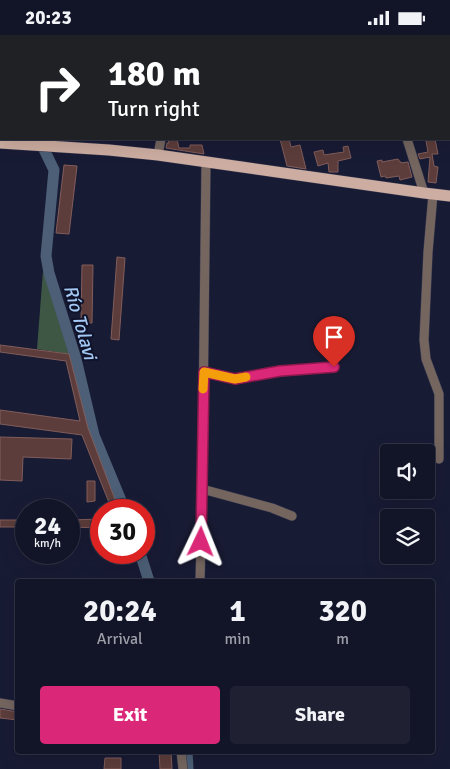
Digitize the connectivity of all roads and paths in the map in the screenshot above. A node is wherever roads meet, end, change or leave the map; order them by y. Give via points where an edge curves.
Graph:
1 (161, 140) edge
2 (407, 140) edge
3 (0, 143) edge
4 (158, 155) junction
5 (206, 162) junction
6 (428, 194) junction
7 (450, 196) edge
8 (334, 367) dead end
9 (204, 372) junction
10 (440, 459) dead end
11 (202, 489) junction
12 (292, 516) dead end
13 (200, 579) edge
14 (0, 703) edge
15 (15, 706) edge
16 (182, 754) edge
17 (184, 769) edge

1 - 4 street
2 - 6 street
3 - 4 main road
4 - 5 main road
5 - 6 main road
5 - 9 street
6 - 7 main road
6 - 10 street via 424,340 426,359 439,394
8 - 9 street via 280,371 235,379
9 - 11 street
11 - 12 street
11 - 13 street
14 - 15 street
16 - 17 street

